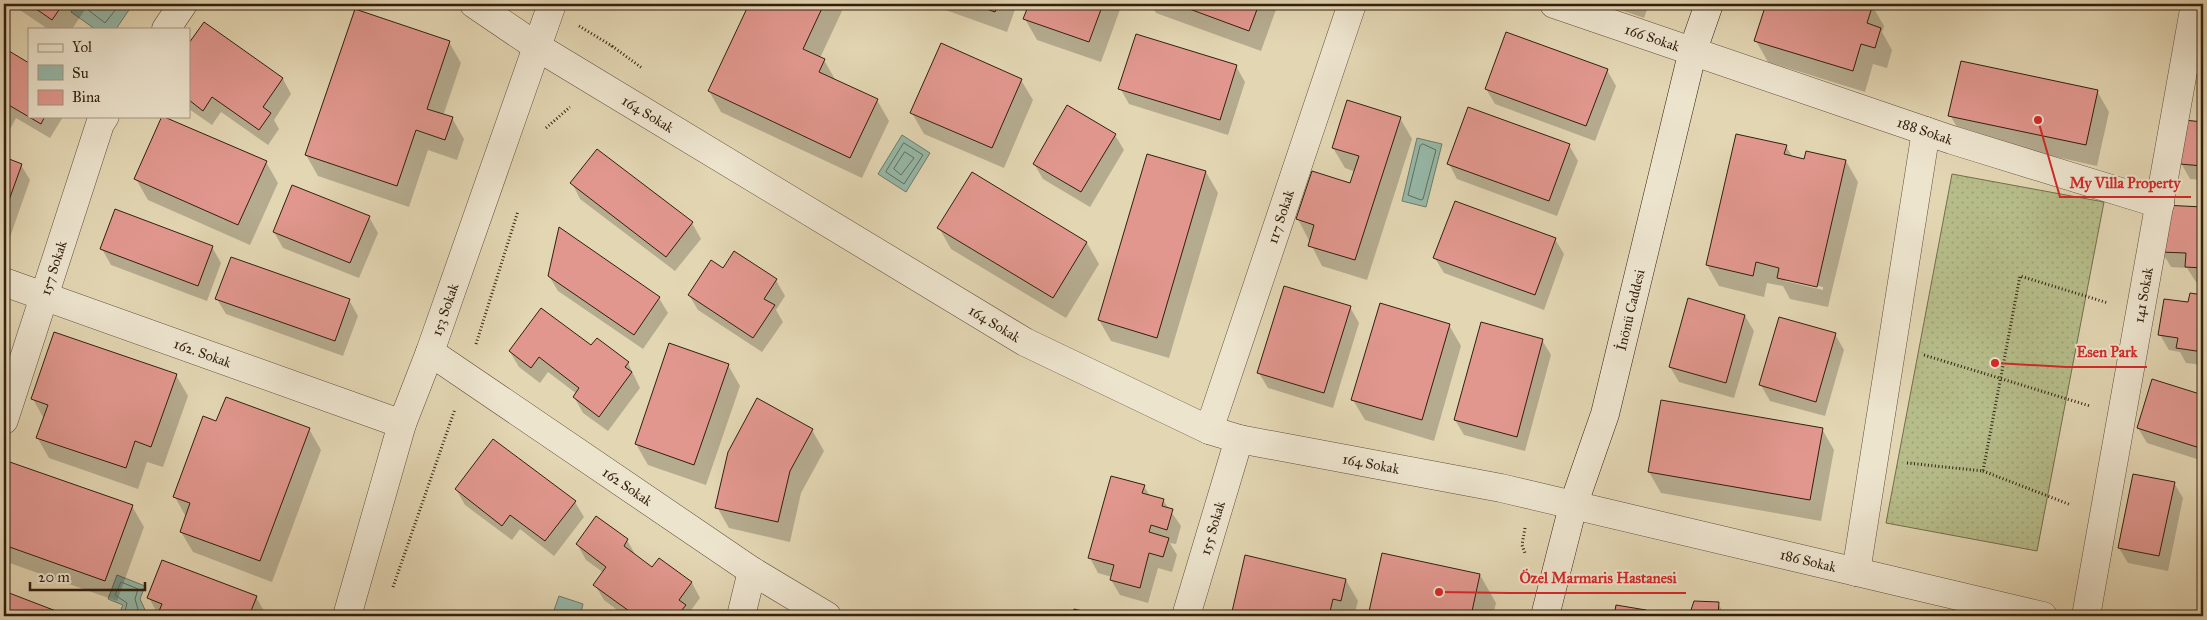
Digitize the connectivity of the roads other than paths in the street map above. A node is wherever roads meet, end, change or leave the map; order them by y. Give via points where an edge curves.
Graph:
1 (183, 4) edge
2 (474, 4) edge
3 (552, 4) edge
4 (1352, 4) edge
5 (1554, 4) edge
6 (1709, 4) edge
7 (2195, 4) edge
8 (167, 28) edge
9 (539, 48) junction
10 (1693, 50) junction
11 (104, 118) edge
12 (1926, 131) junction
13 (2160, 204) junction
14 (4, 282) edge
15 (43, 295) junction
16 (430, 352) junction
17 (4, 420) edge
18 (402, 424) junction
19 (1209, 430) junction
20 (1239, 439) junction
21 (1573, 506) junction
22 (752, 571) junction
23 (1856, 572) junction
24 (347, 616) edge
25 (741, 616) edge
26 (827, 616) edge
27 (1186, 616) edge
28 (1544, 616) edge
29 (2043, 616) edge
30 (2086, 616) edge

1 - 8 street
2 - 9 street, 164 Sokak
3 - 9 street, 153 Sokak
4 - 19 street, 117 Sokak
5 - 10 street, 166 Sokak
6 - 10 street, İnönü Caddesi
7 - 13 street, 141 Sokak
9 - 16 street, 153 Sokak
9 - 19 street, 164 Sokak via 1025,342
10 - 12 street, 188 Sokak
10 - 21 street, İnönü Caddesi via 1604,414
11 - 15 street, 157 Sokak
12 - 13 street, 188 Sokak
12 - 23 street
13 - 30 street, 141 Sokak
14 - 15 street, 162. Sokak
15 - 17 street, 157 Sokak
15 - 18 street, 162. Sokak
16 - 18 street, 153 Sokak
16 - 22 street, 162 Sokak
18 - 24 street, 153 Sokak
19 - 20 street, 164 Sokak
20 - 21 street, 164 Sokak via 1501,488
20 - 27 street, 155 Sokak
21 - 23 street, 186 Sokak
21 - 28 street, İnönü Caddesi
22 - 25 street
22 - 26 street, 162 Sokak
23 - 29 street, 186 Sokak

